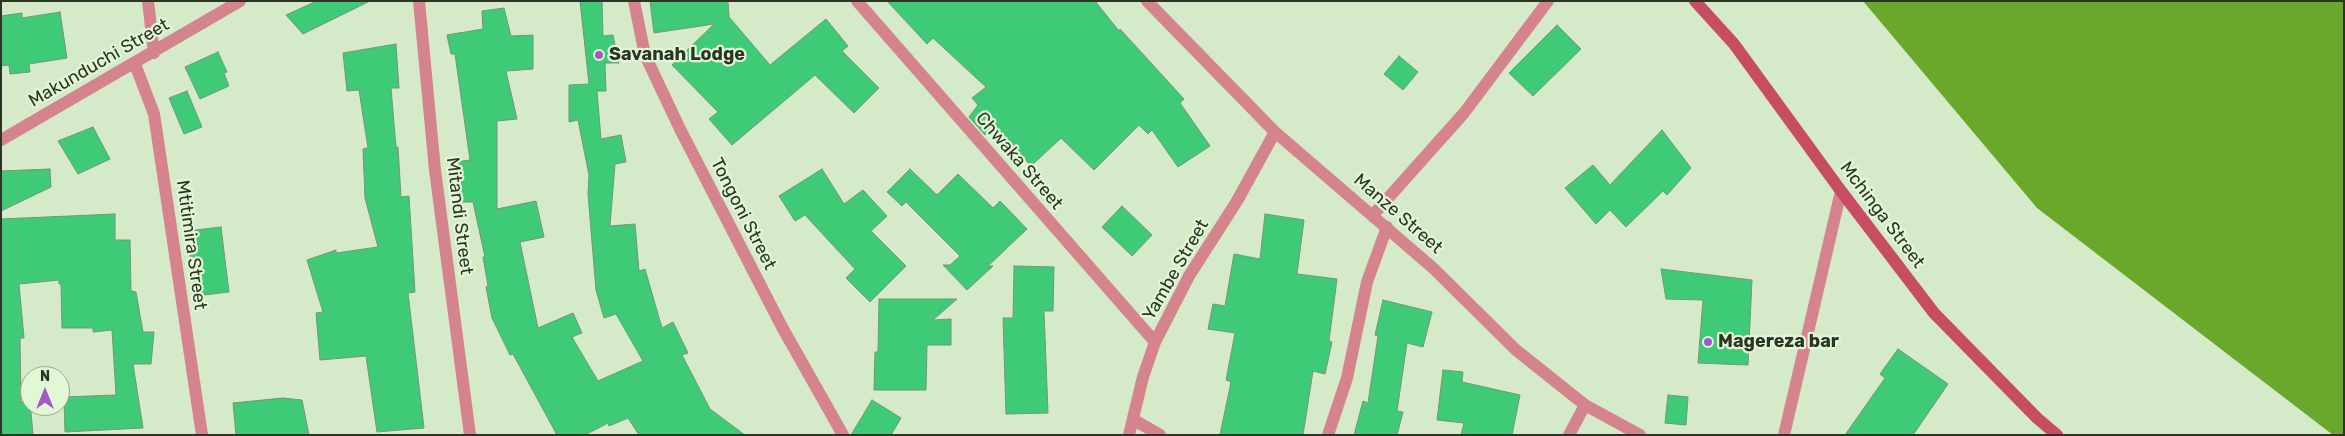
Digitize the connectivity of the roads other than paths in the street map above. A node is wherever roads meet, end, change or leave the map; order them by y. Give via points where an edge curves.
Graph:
1 (148, 1) edge
2 (240, 1) edge
3 (419, 1) edge
4 (634, 1) edge
5 (857, 1) edge
6 (1147, 1) edge
7 (1548, 1) edge
8 (1695, 1) edge
9 (154, 53) junction
10 (135, 64) junction
11 (1275, 132) junction
12 (1, 140) edge
13 (1841, 191) junction
14 (1373, 215) junction
15 (1386, 227) junction
16 (1155, 342) junction
17 (1585, 405) junction
18 (1134, 420) junction
19 (202, 435) edge
20 (470, 435) edge
21 (843, 435) edge
22 (1129, 435) edge
23 (1160, 435) edge
24 (1328, 435) edge
25 (1569, 435) edge
26 (1640, 435) edge
27 (1784, 435) edge
28 (2057, 435) edge

1 - 9 street
2 - 9 street, Makunduchi Street
3 - 20 street, Mitandi Street via 435,170
4 - 21 street, Tongoni Street via 645,55 680,129 782,327
5 - 16 street, Chwaka Street
6 - 11 street, Manze Street
7 - 14 street via 1464,113
8 - 13 main road, Mchinga Street via 1734,44
9 - 10 street, Makunduchi Street
10 - 12 street, Makunduchi Street
10 - 19 street, Mtitimira Street via 154,114
11 - 14 street, Manze Street
11 - 16 street, Yambe Street via 1237,201 1189,276
13 - 27 street
13 - 28 main road, Mchinga Street via 1934,313
14 - 15 street, Manze Street
15 - 17 street, Manze Street via 1465,297 1516,350
15 - 24 street via 1367,282 1347,378
16 - 18 street, Yambe Street
17 - 25 street
17 - 26 street, Manze Street
18 - 22 street, Yambe Street
18 - 23 street

